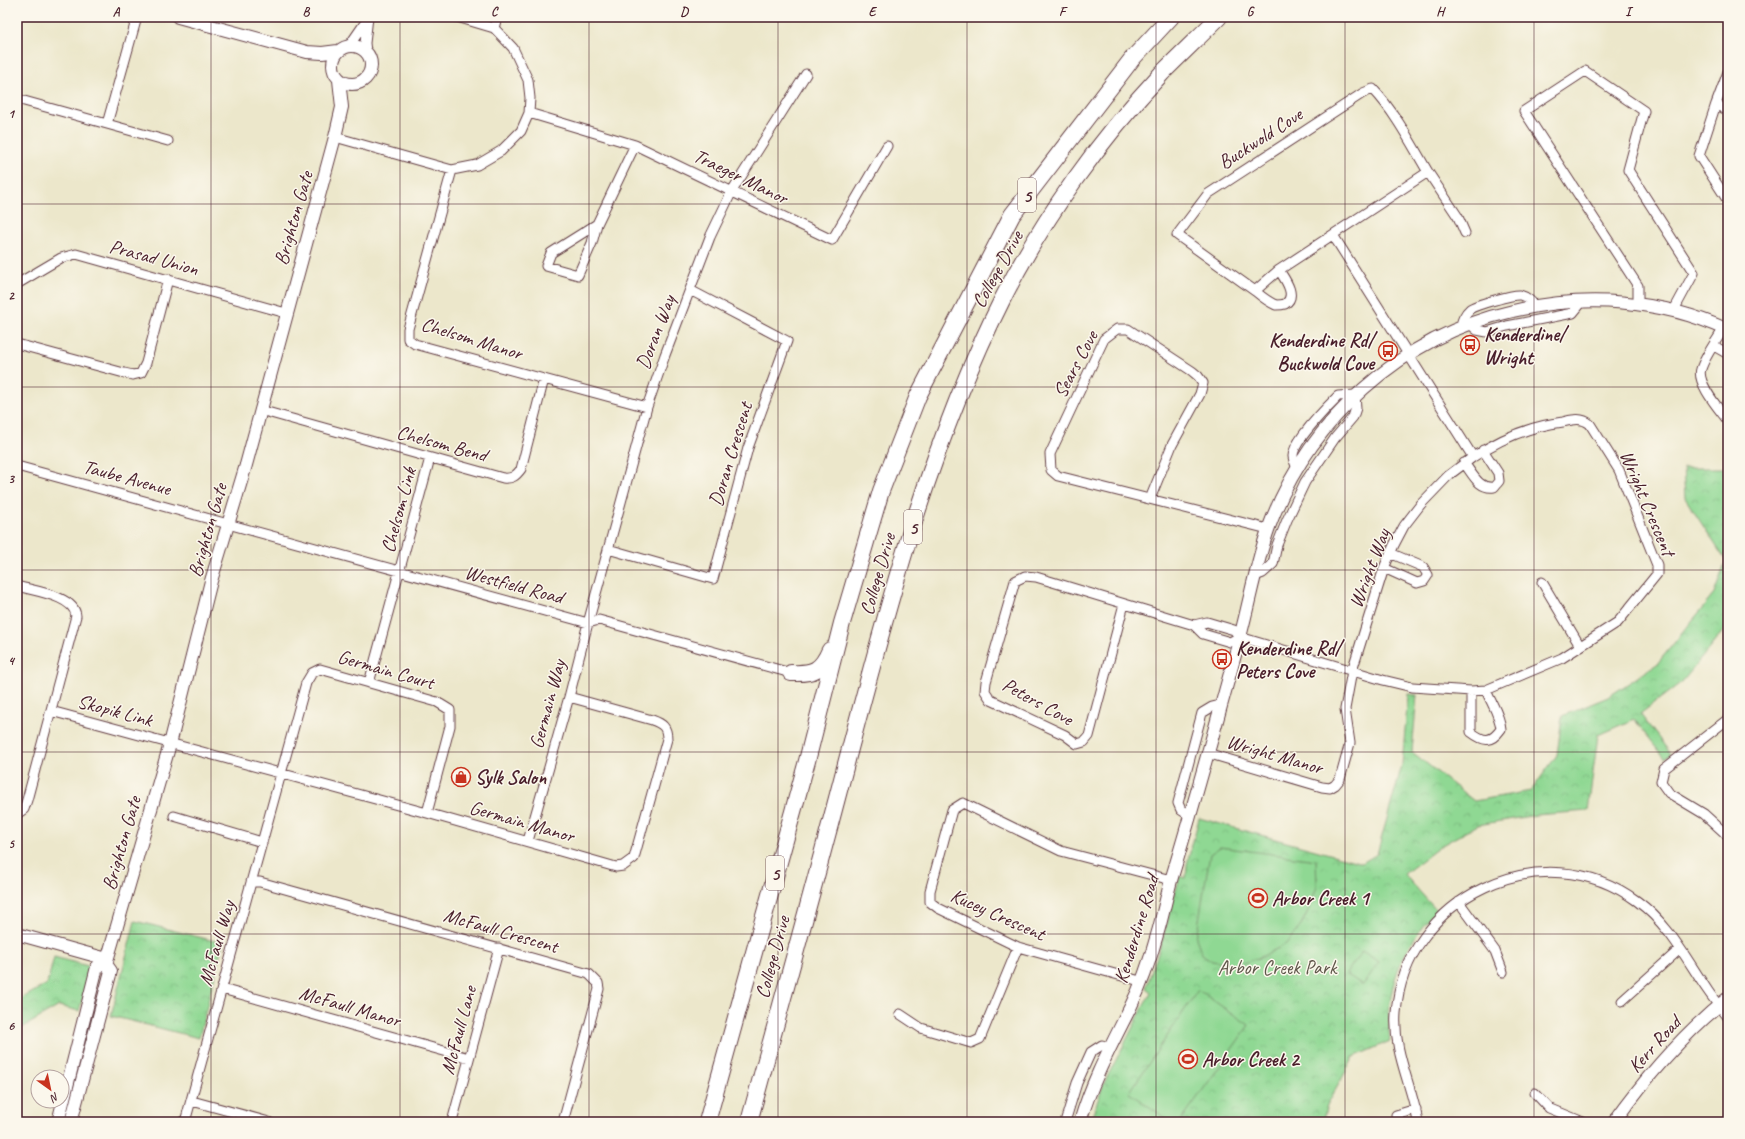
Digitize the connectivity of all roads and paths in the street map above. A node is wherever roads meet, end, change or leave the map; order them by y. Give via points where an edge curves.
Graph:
1 (137, 17) edge
2 (178, 17) edge
3 (457, 17) edge
4 (497, 17) edge
5 (1171, 17) edge
6 (1218, 17) edge
7 (367, 19) edge
8 (494, 28) junction
9 (344, 49) junction
10 (307, 52) junction
11 (366, 52) junction
12 (333, 69) junction
13 (1728, 72) edge
14 (806, 74) dead end
15 (340, 80) junction
16 (358, 83) junction
17 (17, 99) edge
18 (1716, 104) junction
19 (342, 107) junction
20 (1728, 111) edge
21 (529, 113) junction
22 (107, 124) junction
23 (335, 137) junction
24 (168, 141) dead end
25 (635, 145) junction
26 (887, 146) dead end
27 (452, 170) junction
28 (1428, 172) junction
29 (732, 191) junction
30 (1728, 201) edge
31 (597, 224) junction
32 (1465, 233) dead end
33 (1333, 235) junction
34 (1279, 270) junction
35 (168, 279) junction
36 (17, 284) edge
37 (690, 290) junction
38 (1255, 291) junction
39 (1582, 302) junction
40 (1638, 303) junction
41 (1674, 310) junction
42 (286, 312) junction
43 (1465, 326) junction
44 (1726, 329) edge
45 (17, 344) edge
46 (1714, 346) junction
47 (1728, 354) edge
48 (1408, 355) junction
49 (544, 379) junction
50 (1355, 396) junction
51 (647, 407) junction
52 (1719, 408) junction
53 (260, 410) junction
54 (1728, 413) edge
55 (1728, 421) edge
56 (1483, 450) junction
57 (1473, 457) junction
58 (430, 458) junction
59 (1464, 463) junction
60 (17, 466) edge
61 (1150, 499) junction
62 (228, 523) junction
63 (1268, 529) junction
64 (608, 549) junction
65 (1390, 553) junction
66 (1384, 568) junction
67 (400, 571) junction
68 (1255, 576) junction
69 (1542, 582) dead end
70 (17, 586) edge
71 (1124, 604) junction
72 (588, 623) junction
73 (842, 623) junction
74 (1194, 625) junction
75 (1240, 638) junction
76 (1580, 646) junction
77 (1352, 671) junction
78 (791, 673) joint
79 (370, 683) junction
80 (1486, 690) junction
81 (1471, 691) junction
82 (569, 697) junction
83 (1220, 705) junction
84 (51, 711) junction
85 (1728, 719) edge
86 (170, 744) junction
87 (1207, 753) junction
88 (281, 774) junction
89 (427, 813) junction
90 (17, 814) edge
91 (174, 816) dead end
92 (1190, 816) junction
93 (1728, 836) edge
94 (528, 841) junction
95 (262, 842) junction
96 (1171, 880) junction
97 (251, 882) junction
98 (1459, 902) junction
99 (17, 934) edge
100 (1018, 947) junction
101 (499, 948) junction
102 (1680, 949) junction
103 (107, 961) junction
104 (1503, 972) dead end
105 (1140, 981) junction
106 (222, 989) junction
107 (1622, 1001) dead end
108 (1723, 1002) edge
109 (900, 1014) dead end
110 (1728, 1017) edge
111 (1109, 1048) junction
112 (469, 1058) junction
113 (1535, 1093) dead end
114 (192, 1102) junction
115 (1416, 1109) junction
116 (1396, 1115) dead end
117 (750, 1117) edge
118 (58, 1122) edge
119 (71, 1122) edge
120 (186, 1122) edge
121 (269, 1122) edge
122 (452, 1122) edge
123 (562, 1122) edge
124 (707, 1122) edge
125 (1065, 1122) edge
126 (1080, 1122) edge
127 (1418, 1122) edge
128 (1583, 1122) edge
129 (1614, 1122) edge

1 - 22 street
2 - 10 street
3 - 8 street
4 - 8 street
5 - 73 highway, College Drive / 5 via 1132,59 1012,215 918,396 881,491
6 - 117 highway, College Drive / 5 via 1161,74 1076,177 1004,296 974,360 935,458 912,531
7 - 9 street
7 - 11 street
8 - 21 street via 513,48 528,80
9 - 10 street via 322,53
9 - 11 street via 355,46
9 - 12 street via 333,62
10 - 12 street
11 - 16 street via 370,69 364,80
12 - 15 street
13 - 18 street
14 - 29 street, Doran Way
15 - 16 street
15 - 19 street, Brighton Gate
16 - 19 street, Brighton Gate
17 - 22 street
18 - 20 street
18 - 30 street via 1699,156
19 - 23 street, Brighton Gate
21 - 25 street, Traeger Manor
21 - 27 street via 521,131 501,151 477,165
22 - 24 street
23 - 27 street
23 - 42 street, Brighton Gate
25 - 29 street, Traeger Manor
25 - 31 street
26 - 29 street, Traeger Manor via 832,240
27 - 49 street, Chelsom Manor via 408,329 408,339 415,344
28 - 32 street, Buckwold Cove via 1458,217
28 - 33 street
28 - 38 street, Buckwold Cove via 1373,89 1362,93 1208,194 1177,235
29 - 37 street, Doran Way via 710,237
31 - 31 street via 550,253 546,266 578,275
33 - 34 street
33 - 48 street
34 - 38 street
34 - 38 street, Buckwold Cove via 1290,292 1286,303 1275,304
35 - 36 street, Prasad Union via 76,254 61,258
35 - 42 street, Prasad Union
35 - 45 street via 146,363 141,373 133,376 124,374
37 - 51 street, Doran Way
37 - 64 street, Doran Crescent via 787,341 748,448 713,579
39 - 40 street, Kenderdine Road
39 - 43 street, Kenderdine Road via 1534,306
39 - 43 street via 1573,313 1487,332
40 - 41 street, Kenderdine Road
40 - 41 street via 1638,286 1524,111 1585,71 1644,111 1628,170 1694,273
41 - 44 street, Kenderdine Road
42 - 53 street, Brighton Gate
43 - 48 street, Kenderdine Road
44 - 46 street
46 - 47 street
46 - 52 street via 1700,370 1700,378
48 - 50 street, Kenderdine Road
48 - 57 street
49 - 51 street, Chelsom Manor
49 - 58 street, Chelsom Bend via 521,470 511,479
50 - 63 street, Kenderdine Road via 1331,421 1297,468
50 - 68 street via 1356,408 1353,417 1335,438 1305,482 1286,520 1273,564 1264,573
51 - 64 street, Doran Way
52 - 54 street
52 - 55 street
53 - 58 street, Chelsom Bend
53 - 62 street, Brighton Gate
56 - 57 street, Wright Crescent
56 - 59 street via 1498,473 1499,481 1494,486 1486,488 1480,484
56 - 76 street, Wright Crescent via 1522,431 1550,423 1581,420 1588,422 1619,470 1657,565 1657,574 1618,622
57 - 59 street, Wright Way
58 - 67 street, Chelsom Link
59 - 65 street, Wright Way via 1421,504 1404,526
60 - 62 street, Taube Avenue
61 - 61 street, Sears Cove via 1058,476 1051,470 1050,454 1104,339 1116,329 1128,329 1198,376 1203,383 1200,394 1172,445
61 - 63 street, Sears Cove
62 - 67 street, Westfield Road
62 - 86 street, Brighton Gate
63 - 68 street, Kenderdine Road
64 - 72 street, Doran Way
65 - 66 street, Wright Way
65 - 66 street via 1423,567 1428,575 1424,581 1417,583
66 - 77 street, Wright Way
67 - 72 street, Westfield Road
67 - 79 street, Chelsom Link
68 - 75 street, Kenderdine Road
69 - 76 street
70 - 84 street via 63,599 76,610 76,622
71 - 71 street, Peters Cove via 1036,577 1024,576 1015,581 986,682 986,691 991,700 1065,735 1077,744 1084,742 1089,736
71 - 74 street, Peters Cove
72 - 78 street, Westfield Road via 599,620
72 - 82 street, Germain Way
73 - 78 highway via 820,668 811,673
73 - 124 highway, College Drive / 5 via 807,761
74 - 75 street, Peters Cove via 1207,622 1234,630
74 - 75 street, Peters Cove via 1203,634 1230,642
75 - 77 street, Wright Crescent
75 - 83 street, Kenderdine Road
76 - 80 street, Wright Crescent via 1562,658
77 - 81 street, Wright Crescent via 1412,686
77 - 87 street, Wright Manor via 1345,709 1350,743 1340,779 1330,788
79 - 88 street, Germain Court via 320,669 312,673 306,682
79 - 89 street, Germain Court via 437,702 450,710 450,726
80 - 81 street, Wright Crescent
80 - 81 street via 1501,719 1501,729 1495,737 1487,740 1471,732
82 - 94 street, Germain Way
82 - 94 street, Germain Manor via 652,720 664,726 667,731 667,739 634,858 623,866 616,867
83 - 87 street, Kenderdine Road
83 - 92 street via 1202,713 1178,803 1181,810
84 - 86 street, Skopik Link
84 - 90 street via 27,800 24,809
85 - 93 street via 1664,769 1661,782 1669,793 1704,814
86 - 88 street, Germain Manor
86 - 103 street, Brighton Gate
87 - 92 street, Kenderdine Road
88 - 89 street, Germain Manor
88 - 95 street, McFaull Way
89 - 94 street, Germain Manor
91 - 95 street
92 - 96 street, Kenderdine Road
95 - 97 street, McFaull Way
96 - 100 street, Kucey Crescent via 1061,851 963,802 952,810 930,891 930,902
96 - 105 street, Kenderdine Road via 1157,936
97 - 101 street, McFaull Crescent via 260,882
97 - 106 street, McFaull Way
98 - 102 street via 1476,890 1497,881 1546,872 1570,873 1594,879 1636,900 1667,929
98 - 104 street via 1495,951
98 - 115 street via 1434,923 1417,946 1407,965 1399,991 1396,1013 1397,1042
99 - 103 street
100 - 105 street, Kucey Crescent
100 - 109 street via 980,1039 971,1043 921,1028
101 - 112 street, McFaull Lane
101 - 123 street, McFaull Crescent via 582,971 598,983 599,989
102 - 107 street
102 - 108 street
103 - 118 street, Brighton Gate via 97,967
103 - 119 street, Brighton Gate via 111,971
105 - 111 street, Kenderdine Road via 1132,1004
106 - 112 street, McFaull Manor
106 - 114 street, McFaull Way
108 - 110 street
108 - 129 street, Kerr Road via 1694,1027 1661,1062
111 - 125 street via 1102,1045 1091,1052 1077,1083
111 - 126 street, Kenderdine Road via 1093,1081
112 - 122 street, McFaull Lane
113 - 128 street via 1549,1108
114 - 120 street, McFaull Way
114 - 121 street
115 - 116 street
115 - 127 street

